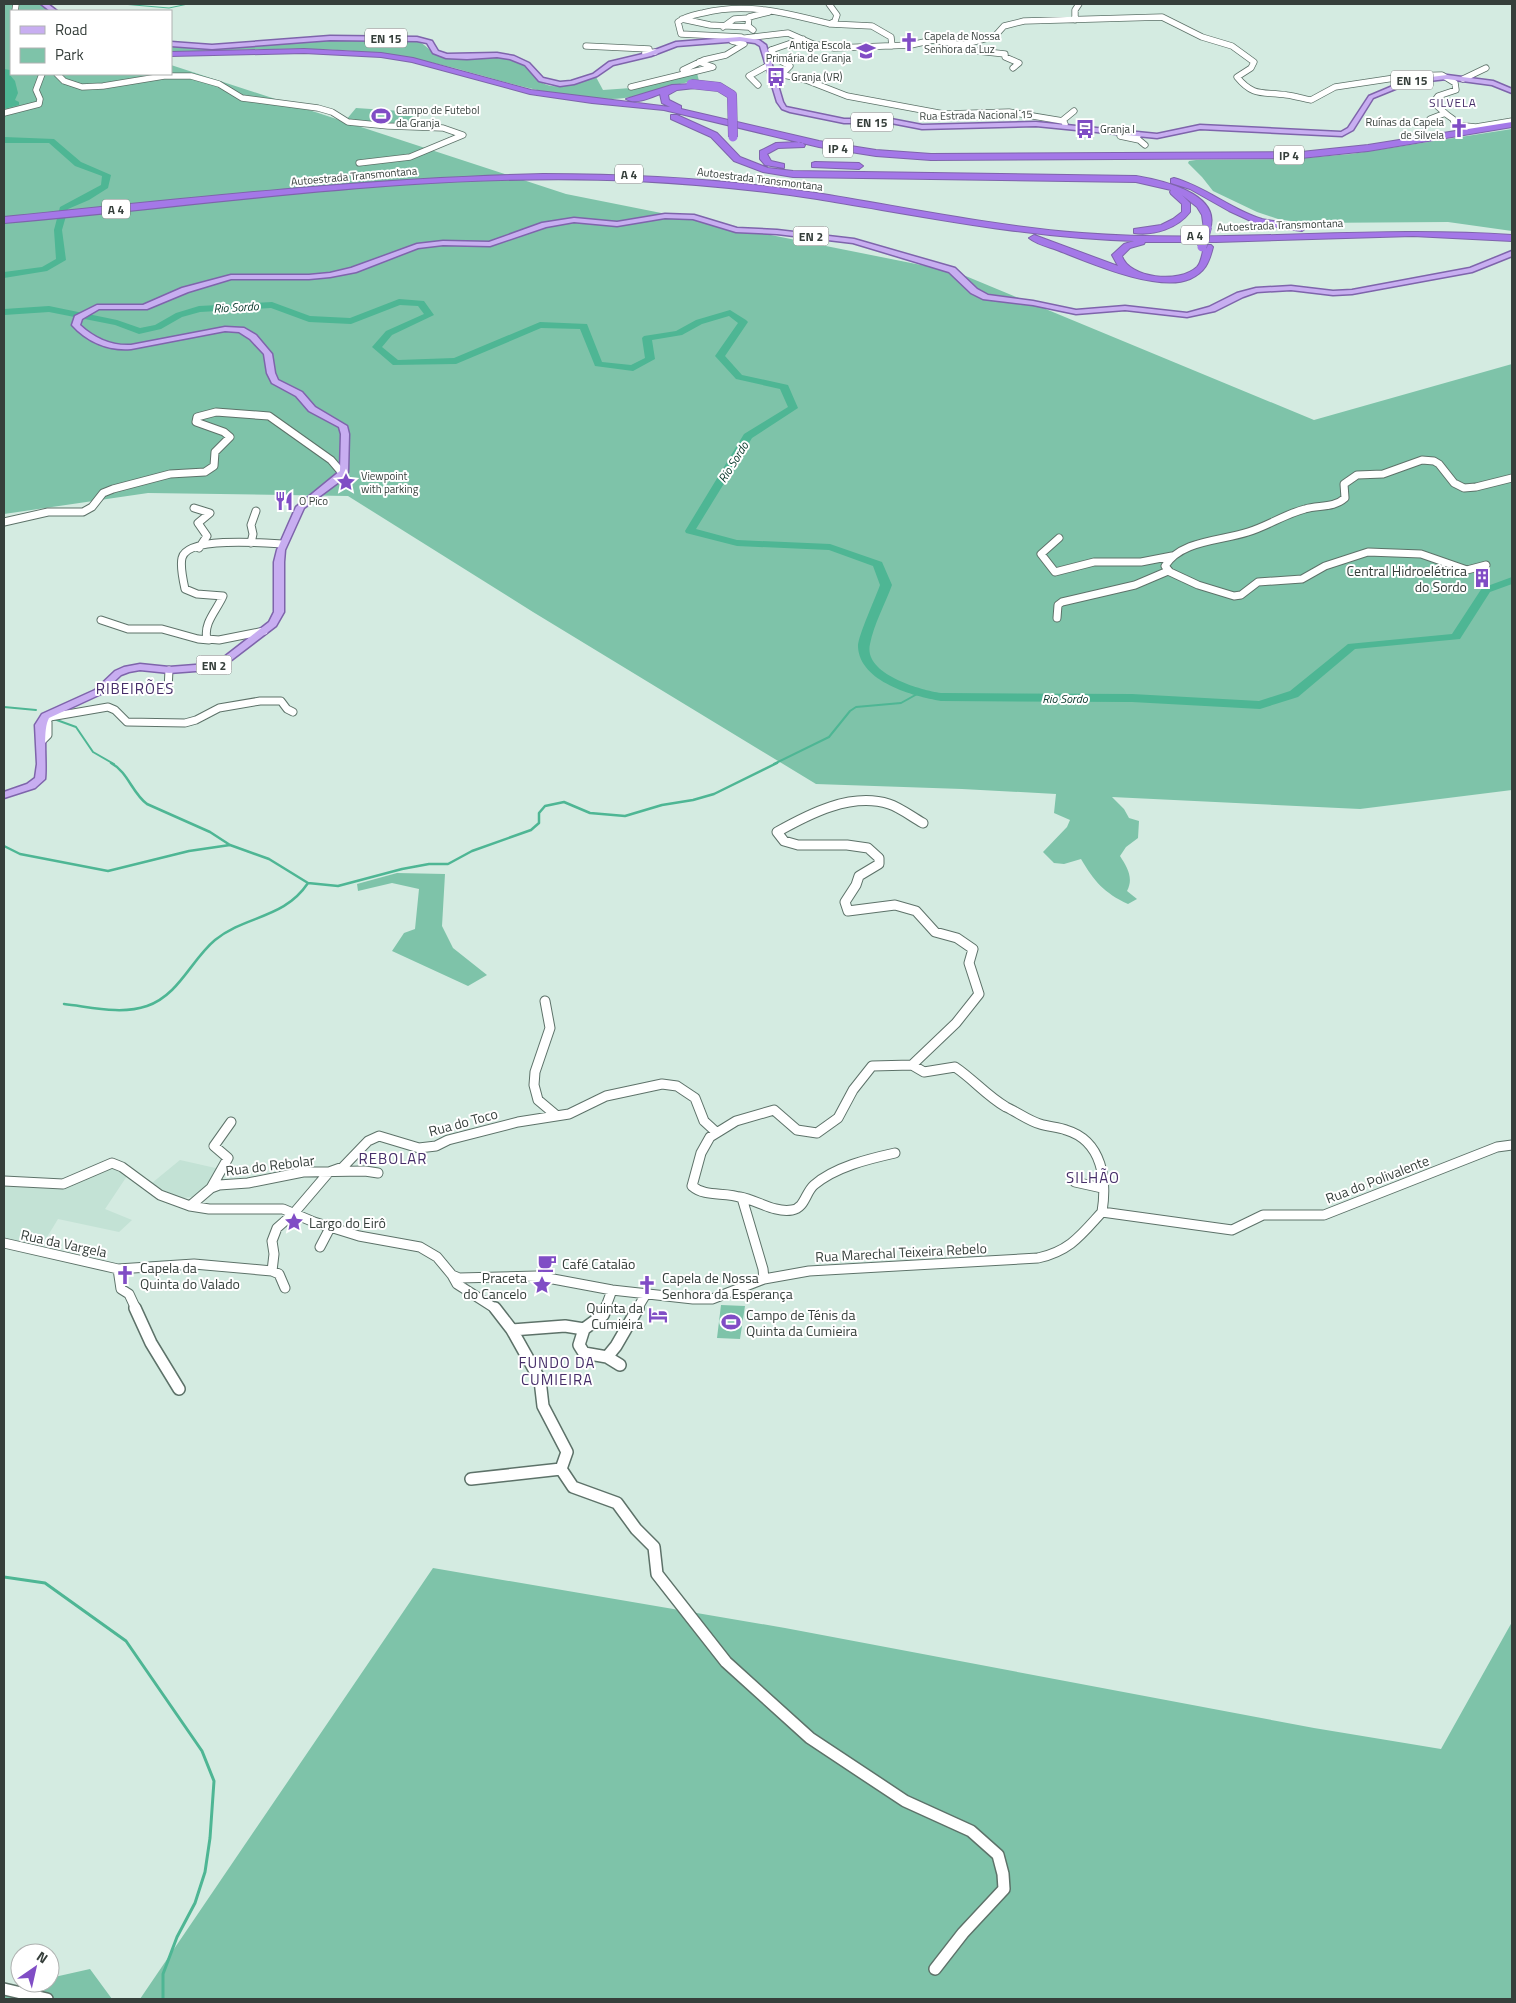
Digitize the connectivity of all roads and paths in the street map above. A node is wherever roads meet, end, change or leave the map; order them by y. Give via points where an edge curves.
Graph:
1 (829, 4) edge
2 (1079, 4) edge
3 (777, 10) junction
4 (705, 18) dead end
5 (749, 18) junction
6 (682, 19) junction
7 (1075, 20) junction
8 (831, 24) junction
9 (707, 25) junction
10 (723, 26) junction
11 (748, 27) junction
12 (764, 34) junction
13 (785, 37) dead end
14 (739, 38) junction
15 (803, 39) junction
16 (718, 40) junction
17 (754, 40) junction
18 (811, 43) junction
19 (172, 44) edge
20 (961, 45) junction
21 (586, 46) dead end
22 (794, 46) dead end
23 (892, 46) junction
24 (771, 50) junction
25 (950, 50) dead end
26 (655, 52) junction
27 (172, 54) edge
28 (172, 54) edge
29 (699, 62) junction
30 (768, 62) junction
31 (1013, 68) dead end
32 (1486, 68) dead end
33 (437, 69) junction
34 (683, 70) dead end
35 (42, 75) edge
36 (58, 75) edge
37 (1447, 78) junction
38 (1462, 79) junction
39 (692, 85) junction
40 (758, 85) dead end
41 (631, 87) dead end
42 (1512, 91) edge
43 (569, 98) junction
44 (1074, 111) dead end
45 (4, 113) edge
46 (1443, 114) junction
47 (1430, 119) dead end
48 (1063, 121) junction
49 (1512, 121) edge
50 (1512, 126) edge
51 (1069, 127) junction
52 (770, 132) junction
53 (731, 136) junction
54 (1151, 136) junction
55 (1145, 145) dead end
56 (998, 158) junction
57 (742, 161) junction
58 (359, 163) dead end
59 (952, 173) junction
60 (1023, 175) junction
61 (1098, 176) junction
62 (226, 197) junction
63 (4, 218) edge
64 (953, 220) junction
65 (1029, 228) junction
66 (1361, 229) junction
67 (1474, 233) junction
68 (1512, 236) edge
69 (1189, 239) junction
70 (1205, 247) junction
71 (1512, 253) edge
72 (345, 455) junction
73 (326, 456) junction
74 (343, 474) junction
75 (1512, 478) edge
76 (194, 508) dead end
77 (256, 511) dead end
78 (4, 522) edge
79 (1059, 538) dead end
80 (251, 543) junction
81 (283, 544) junction
82 (198, 548) junction
83 (1172, 556) junction
84 (1486, 565) dead end
85 (1168, 571) junction
86 (1057, 618) dead end
87 (101, 620) dead end
88 (264, 631) junction
89 (209, 640) junction
90 (169, 670) junction
91 (168, 690) dead end
92 (293, 712) dead end
93 (40, 742) junction
94 (4, 794) edge
95 (923, 823) dead end
96 (545, 1001) dead end
97 (912, 1065) junction
98 (557, 1116) junction
99 (232, 1122) dead end
100 (716, 1132) junction
101 (1512, 1144) edge
102 (895, 1153) dead end
103 (330, 1172) junction
104 (378, 1173) dead end
105 (4, 1181) edge
106 (1075, 1182) dead end
107 (211, 1188) junction
108 (1102, 1188) junction
109 (740, 1197) junction
110 (190, 1206) junction
111 (1102, 1212) junction
112 (294, 1213) junction
113 (331, 1226) junction
114 (4, 1243) edge
115 (320, 1247) dead end
116 (118, 1269) junction
117 (272, 1271) junction
118 (452, 1275) junction
119 (764, 1279) junction
120 (285, 1288) dead end
121 (612, 1290) junction
122 (646, 1294) junction
123 (512, 1330) junction
124 (584, 1330) junction
125 (607, 1357) junction
126 (620, 1365) dead end
127 (179, 1389) dead end
128 (561, 1469) junction
129 (471, 1480) dead end
130 (935, 1969) dead end
131 (4, 1989) edge
132 (47, 1999) edge

1 - 8 street via 837,14 836,21
2 - 7 street
3 - 5 street
3 - 6 street via 720,9
3 - 8 street
4 - 9 street
5 - 10 street via 734,19
5 - 11 street
6 - 9 street
6 - 14 street via 678,23 681,34
7 - 20 street via 1024,21 1004,26 995,36
7 - 37 street via 1165,18 1202,37 1232,46 1251,58 1253,66 1237,77 1248,90 1267,94 1287,94 1311,100 1338,87 1413,76
8 - 23 street via 874,27 891,38
9 - 10 street
10 - 11 street
11 - 12 street
12 - 14 street
12 - 15 street via 786,33
13 - 17 street
14 - 16 main road, EN 15
14 - 17 main road, EN 15
15 - 18 street
15 - 24 street
16 - 26 main road, EN 15 via 674,44
16 - 29 street via 744,44 726,55
17 - 30 main road, Rua Estrada Nacional 15 / EN 15 via 763,44
18 - 22 street
18 - 23 street via 837,48
19 - 26 main road, EN 15 via 212,47 327,38 417,39 430,42 435,52 446,56 512,57 525,63 539,79 567,84 598,74 611,63
20 - 23 street via 933,40
20 - 25 street
20 - 31 street via 977,52 1006,54 1005,57 1019,63
21 - 26 street via 627,47 649,50 645,53
24 - 30 street
24 - 48 street via 777,60 790,66 784,75 807,80 846,96 946,114 1009,112
27 - 33 highway, IP 4 via 341,53 411,62
28 - 43 highway, IP 4 via 304,51 381,55 413,60 530,92
29 - 34 street
29 - 41 street via 713,67
30 - 40 street via 749,76
30 - 51 main road, Rua Estrada Nacional 15 / EN 15 via 781,105 796,112 849,122 888,121 922,127 1033,124
32 - 38 street
33 - 56 highway, IP 4 via 538,96 669,110 828,147 907,156
33 - 57 highway via 529,95 669,115 714,135
35 - 45 street via 36,90 39,104
36 - 58 street via 66,82 82,86 188,76 221,85 243,98 328,110 348,122 432,128 463,135 410,157
37 - 38 main road, EN 15
37 - 46 street via 1455,83 1456,91 1438,96 1432,102
37 - 54 main road, Rua Estrada Nacional 15 / EN 15 via 1409,81 1377,94 1370,98 1350,130 1342,134 1194,127 1168,135
38 - 42 main road, EN 15 via 1493,83
39 - 43 highway via 625,100
39 - 52 highway via 664,94 665,101 680,109
39 - 53 highway, bridge via 716,88 726,94
43 - 52 highway, IP 4 via 664,108
44 - 48 street
46 - 47 street
46 - 49 street via 1453,119 1455,125 1466,127
48 - 51 street
50 - 52 highway, IP 4 via 1330,153 1204,156 921,156 844,148
50 - 56 highway, IP 4 via 1332,154
51 - 54 main road, Rua Estrada Nacional 15 / EN 15
53 - 57 highway via 730,148
53 - 59 highway via 738,153 747,160 781,170
54 - 55 street via 1120,136 1139,140
56 - 59 highway via 901,157 793,144 770,148 762,156 768,163 782,166 849,165
57 - 60 highway via 766,170 792,174
59 - 60 highway
60 - 61 highway
61 - 65 highway via 1172,191 1186,203 1186,212 1180,220 1150,230
61 - 66 highway via 1149,176 1186,184 1243,215 1274,225
61 - 70 highway via 1142,180 1184,192 1205,211 1210,227
62 - 63 highway, Autoestrada Transmontana / A 4
62 - 64 highway, Autoestrada Transmontana / A 4 via 455,178 634,178 814,196
62 - 65 highway, Autoestrada Transmontana / A 4 via 481,174 572,172 747,184
64 - 69 highway, Autoestrada Transmontana / A 4 via 1056,234
64 - 70 highway via 1037,238 1146,278 1174,279 1194,273 1203,263
65 - 66 highway, Autoestrada Transmontana / A 4 via 1159,235
66 - 67 highway, Autoestrada Transmontana / A 4
67 - 68 highway, Autoestrada Transmontana / A 4
67 - 69 highway, Autoestrada Transmontana / A 4
69 - 70 highway via 1140,242 1120,251 1117,260 1133,272 1171,276 1194,268
71 - 72 main road, EN 2 via 1475,269 1350,292 1292,288 1255,290 1191,314 1123,308 1081,312 986,297 975,292 952,270 860,242 736,230 702,219 667,216 619,224 565,220 495,243 420,246 330,276 234,277 185,290 144,307 100,306 76,322 79,328 118,348 223,330 248,333 268,354 275,381 298,393 313,409 343,426
72 - 73 street
72 - 74 main road, EN 2
73 - 74 street
73 - 78 street via 269,416 207,413 197,417 196,422 230,437 215,452 215,465 211,470 170,474 113,489 83,512 48,512
74 - 81 main road, EN 2 via 302,506
75 - 83 street via 1472,488 1462,487 1452,483 1438,464 1419,460 1386,474 1352,477 1344,485 1345,498 1338,504 1301,510 1248,532
76 - 82 street via 210,513 198,523 207,536
77 - 80 street via 251,525
79 - 83 street via 1041,554 1055,572 1094,562 1140,562
80 - 81 street
80 - 82 street via 216,542
81 - 88 main road, EN 2 via 279,558 278,614 275,622
82 - 89 street via 183,554 183,584 194,594 223,596 207,627 205,637
83 - 85 street via 1165,564
84 - 85 street via 1468,570 1421,554 1367,552 1325,566 1303,578 1258,582 1236,596 1198,586
85 - 86 street via 1134,585 1063,602 1058,605
87 - 89 street via 128,629 162,629 198,640
88 - 89 street
88 - 90 main road, EN 2 via 222,663
90 - 91 street
90 - 93 main road, EN 2 via 140,667 118,673 98,692 45,716 40,725
92 - 93 street via 281,701 260,701 219,708 194,721 127,722 106,707 50,717 48,735
93 - 94 main road, EN 2 via 40,779 31,786
95 - 97 street via 889,804 863,801 835,805 777,832 784,841 798,845 868,848 879,858 879,864 859,876 845,902 848,911 894,905 916,911 935,932 957,938 973,949 969,963 979,994 956,1023
96 - 98 street via 550,1028 535,1072 534,1085 538,1100
97 - 100 street via 872,1066 853,1090 838,1118 817,1133 797,1130 774,1110 757,1113
97 - 108 street via 924,1072 955,1067 1003,1105 1039,1124 1068,1130 1083,1139 1095,1151 1104,1173
98 - 100 street, Rua do Toco via 569,1114 606,1096 662,1084 677,1086 695,1098 704,1121
98 - 103 street, Rua do Toco via 518,1122 428,1147 419,1148 379,1136 368,1141 343,1167
99 - 107 street via 214,1146 228,1158
100 - 109 street via 704,1145 692,1186 701,1192
101 - 111 street, Rua do Polivalente via 1324,1214 1263,1215 1232,1230
102 - 109 street via 871,1159 822,1180 810,1190 802,1205 793,1210
103 - 104 street, Rua do Rebolar
103 - 107 street, Rua do Rebolar via 297,1173
103 - 112 street
105 - 110 street via 63,1184 112,1163 160,1195
106 - 108 street
107 - 110 street, Rua do Rebolar
108 - 111 street via 1105,1194
109 - 119 street
110 - 112 street via 219,1209 276,1207
111 - 119 street, Rua Marechal Teixeira Rebelo via 1071,1246 1054,1256 809,1271
112 - 113 street
112 - 117 street via 277,1228 272,1241
113 - 115 street
113 - 118 street via 359,1236 420,1247 437,1257
114 - 116 street, Rua da Vargela
116 - 117 street, Rua da Vargela via 194,1264
116 - 127 street via 121,1289 128,1294 151,1343
117 - 120 street via 279,1274
118 - 121 street, Rua Marechal Teixeira Rebelo via 468,1279 537,1276
118 - 123 street via 457,1284 495,1308
119 - 122 street, Rua Marechal Teixeira Rebelo via 712,1299
121 - 122 street, Rua Marechal Teixeira Rebelo
121 - 124 street via 603,1315
122 - 125 street
123 - 124 street via 564,1326
123 - 128 street via 540,1380 544,1406 567,1452
124 - 125 street via 578,1345 584,1353
125 - 126 street
128 - 129 street
128 - 130 street via 572,1487 617,1503 654,1547 657,1574 726,1662 810,1738 905,1801 971,1831 998,1855 1004,1890 963,1933
131 - 132 street

